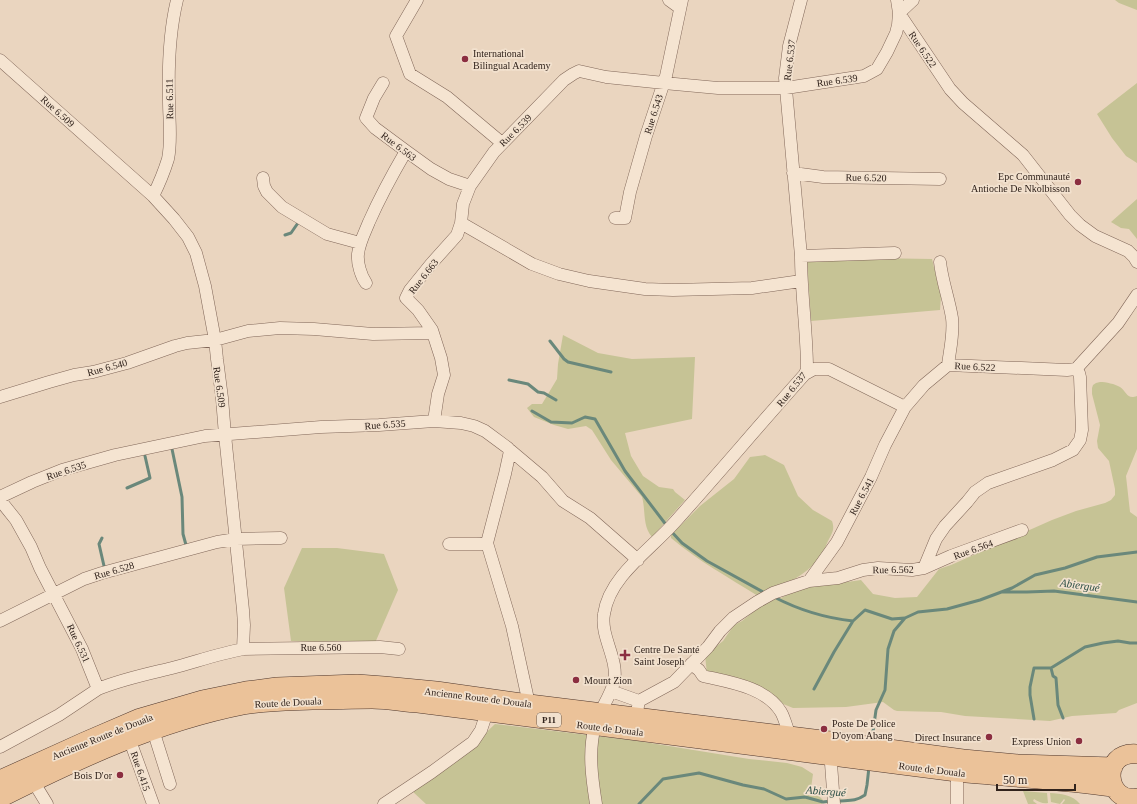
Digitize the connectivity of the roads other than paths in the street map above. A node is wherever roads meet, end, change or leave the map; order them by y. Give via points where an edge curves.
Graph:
1 (176, 0) edge
2 (417, 0) edge
3 (669, 0) edge
4 (801, 0) edge
5 (897, 0) edge
6 (913, 0) edge
7 (681, 4) edge
8 (899, 13) junction
9 (0, 60) edge
10 (383, 83) dead end
11 (664, 84) junction
12 (786, 88) junction
13 (502, 143) junction
14 (406, 152) junction
15 (793, 173) junction
16 (263, 178) dead end
17 (940, 179) dead end
18 (470, 186) junction
19 (153, 196) junction
20 (615, 218) dead end
21 (461, 223) junction
22 (360, 243) junction
23 (895, 254) dead end
24 (800, 256) junction
25 (940, 262) dead end
26 (1137, 262) edge
27 (800, 281) junction
28 (366, 283) dead end
29 (1137, 295) edge
30 (433, 333) junction
31 (215, 340) junction
32 (948, 365) junction
33 (1076, 369) junction
34 (805, 374) junction
35 (0, 397) edge
36 (905, 407) junction
37 (434, 420) junction
38 (225, 434) junction
39 (510, 450) junction
40 (0, 498) edge
41 (1022, 530) dead end
42 (281, 538) dead end
43 (236, 539) junction
44 (487, 543) junction
45 (448, 544) dead end
46 (638, 560) junction
47 (924, 568) junction
48 (809, 581) junction
49 (54, 594) junction
50 (0, 621) edge
51 (243, 649) junction
52 (399, 649) dead end
53 (691, 664) junction
54 (98, 688) junction
55 (611, 691) junction
56 (530, 704) junction
57 (637, 709) junction
58 (487, 712) junction
59 (598, 719) junction
60 (153, 730) junction
61 (790, 736) junction
62 (129, 738) junction
63 (0, 747) edge
64 (830, 749) junction
65 (1137, 754) edge
66 (1113, 766) junction
67 (957, 772) junction
68 (0, 780) edge
69 (32, 781) junction
70 (170, 784) dead end
71 (1113, 787) junction
72 (0, 798) edge
73 (1137, 798) edge
74 (47, 804) edge
75 (153, 804) edge
76 (384, 804) edge
77 (596, 804) edge
78 (834, 804) edge
79 (957, 804) edge

1 - 19 street, Rue 6.511 via 169,64 170,141 168,158
2 - 13 street via 396,36 410,74 447,97
3 - 7 street
4 - 12 street, Rue 6.537 via 789,46
5 - 8 street, Rue 6.539
6 - 8 street
7 - 11 street, Rue 6.543
8 - 12 street, Rue 6.539 via 896,33 884,58 873,72 864,76
8 - 26 street, Rue 6.522 via 950,89 1023,155 1070,215 1094,236 1128,251
9 - 19 street, Rue 6.509
10 - 14 street, Rue 6.563 via 366,118
11 - 12 street, Rue 6.539 via 718,88
11 - 13 street, Rue 6.539 via 580,71 564,80
11 - 20 street, Rue 6.543 via 646,136 625,218
12 - 15 street, Rue 6.537
13 - 18 street, Rue 6.539
14 - 18 street, Rue 6.563 via 449,179
14 - 22 street via 389,179
15 - 17 street, Rue 6.520 via 823,177
15 - 24 street, Rue 6.537
16 - 22 street via 266,192 282,207 327,234
18 - 21 street, Rue 6.539 via 463,204
19 - 31 street, Rue 6.509 via 188,237 196,253
21 - 27 street via 532,264 589,281 673,290 752,288
21 - 30 street, Rue 6.663 via 458,235 407,294 407,299
22 - 28 street via 358,255
23 - 24 street
24 - 27 street, Rue 6.537
25 - 32 street via 952,318
27 - 34 street, Rue 6.537 via 804,309 807,365
29 - 33 street via 1118,323
30 - 31 street, Rue 6.540 via 372,334 280,328 248,331
30 - 37 street, Rue 6.663 via 444,375
31 - 35 street, Rue 6.540 via 175,346 127,363 74,375
31 - 38 street, Rue 6.509
32 - 33 street, Rue 6.522
32 - 36 street, Rue 6.522
33 - 47 street, Rue 6.562 via 1080,377 1082,430 1080,440 1073,450 1053,460 988,483 974,492 939,535
34 - 36 street via 814,369 829,369
34 - 46 street, Rue 6.537 via 675,522
36 - 48 street, Rue 6.541 via 837,542
37 - 38 street, Rue 6.535
37 - 39 street, Rue 6.535 via 474,426
38 - 40 street, Rue 6.535 via 115,455 82,464 47,475
38 - 43 street, Rue 6.509
39 - 44 street
39 - 46 street, Rue 6.535 via 542,476 563,501 590,518
40 - 49 street, Rue 6.531 via 16,520
41 - 47 street, Rue 6.564
42 - 43 street, Rue 6.528
43 - 49 street, Rue 6.528 via 102,573
43 - 51 street, Rue 6.509 via 244,625
44 - 45 street
44 - 56 street via 512,626
46 - 55 street, Rue 6.537 via 622,576 609,596 604,614 605,632 614,666
47 - 48 street, Rue 6.562 via 878,568 838,578
48 - 53 street, Rue 6.562 via 773,593 733,618
49 - 50 street, Rue 6.528
49 - 54 street, Rue 6.531 via 82,649
51 - 52 street, Rue 6.560
51 - 54 street via 130,677
53 - 57 street, Rue 6.562 via 674,682
53 - 61 street via 700,670 703,676 749,688 769,699 781,712
54 - 63 street via 59,715
55 - 57 street
55 - 59 street, Rue 6.537
56 - 59 main road, Ancienne Route de Douala / P11
56 - 68 main road, Ancienne Route de Douala / P11 via 436,691 364,685 285,687 246,691 202,700 140,718
57 - 59 main road, Ancienne Route de Douala / P11
57 - 61 main road, Ancienne Route de Douala / P11
58 - 59 main road, Route de Douala / P11
58 - 60 main road, Route de Douala / P11 via 374,699 274,701 200,715
58 - 76 street via 481,730 473,742
59 - 64 main road, Route de Douala / P11
59 - 77 street, Rue 6.537 via 591,750
60 - 62 main road, Route de Douala / P11
60 - 70 street
61 - 64 main road, Ancienne Route de Douala / P11
62 - 69 main road, Route de Douala / P11
62 - 75 street, Rue 6.415
64 - 66 main road, Ancienne Route de Douala / P11 via 1018,764
64 - 67 main road, Route de Douala / P11
64 - 78 street
65 - 66 main road via 1126,755
66 - 71 main road
67 - 71 main road, Route de Douala / P11
67 - 79 street
69 - 72 main road, Route de Douala / P11
69 - 74 street
71 - 73 main road, Route de Douala / P11 via 1124,797

